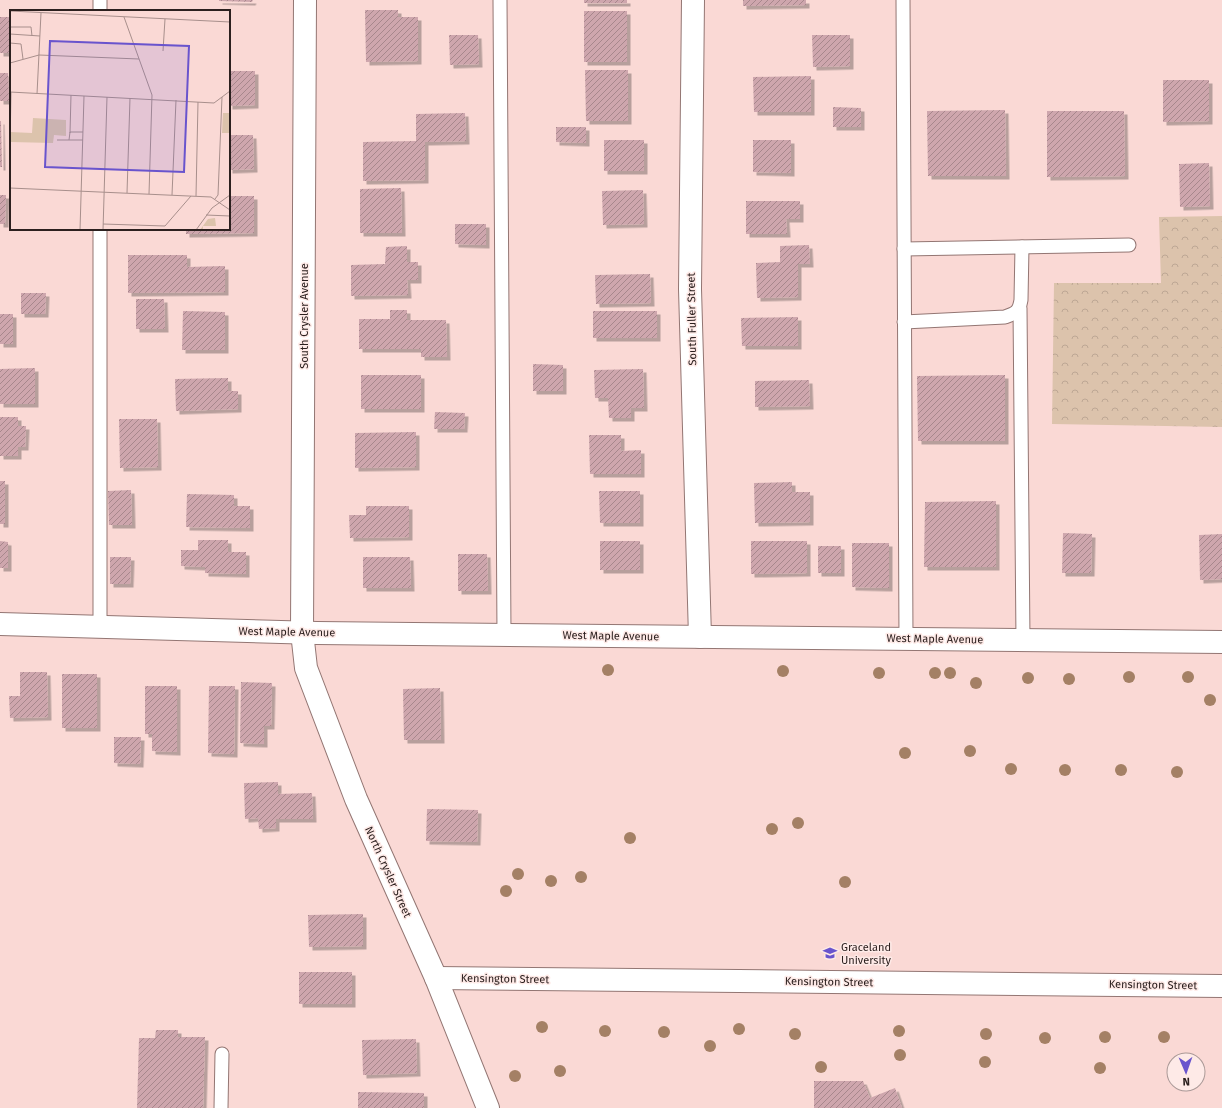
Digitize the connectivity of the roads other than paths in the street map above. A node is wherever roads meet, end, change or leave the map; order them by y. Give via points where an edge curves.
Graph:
1 (305, 0) edge
2 (500, 0) edge
3 (693, 0) edge
4 (903, 0) edge
5 (100, 230) edge
6 (1129, 245) dead end
7 (1022, 247) junction
8 (904, 249) junction
9 (1020, 308) junction
10 (904, 322) junction
11 (0, 624) edge
12 (100, 626) junction
13 (302, 632) junction
14 (504, 635) junction
15 (700, 637) junction
16 (906, 639) junction
17 (1022, 640) junction
18 (1222, 642) edge
19 (436, 978) junction
20 (1222, 986) edge
21 (222, 1054) dead end
22 (221, 1108) edge
23 (488, 1108) edge

1 - 13 street, South Crysler Avenue
2 - 14 lane
3 - 15 street, South Fuller Street via 690,289
4 - 8 lane
5 - 12 lane
6 - 7 lane
7 - 8 lane
7 - 9 lane
8 - 10 lane
9 - 10 lane via 1014,314 1005,316
9 - 17 lane
10 - 16 lane
11 - 12 street, West Maple Avenue
12 - 13 street, West Maple Avenue
13 - 14 street, West Maple Avenue
13 - 19 street, North Crysler Street via 306,668 356,799
14 - 15 street, West Maple Avenue
15 - 16 street, West Maple Avenue
16 - 17 street, West Maple Avenue
17 - 18 street, West Maple Avenue
19 - 20 street, Kensington Street
19 - 23 street, North Crysler Street
21 - 22 lane

